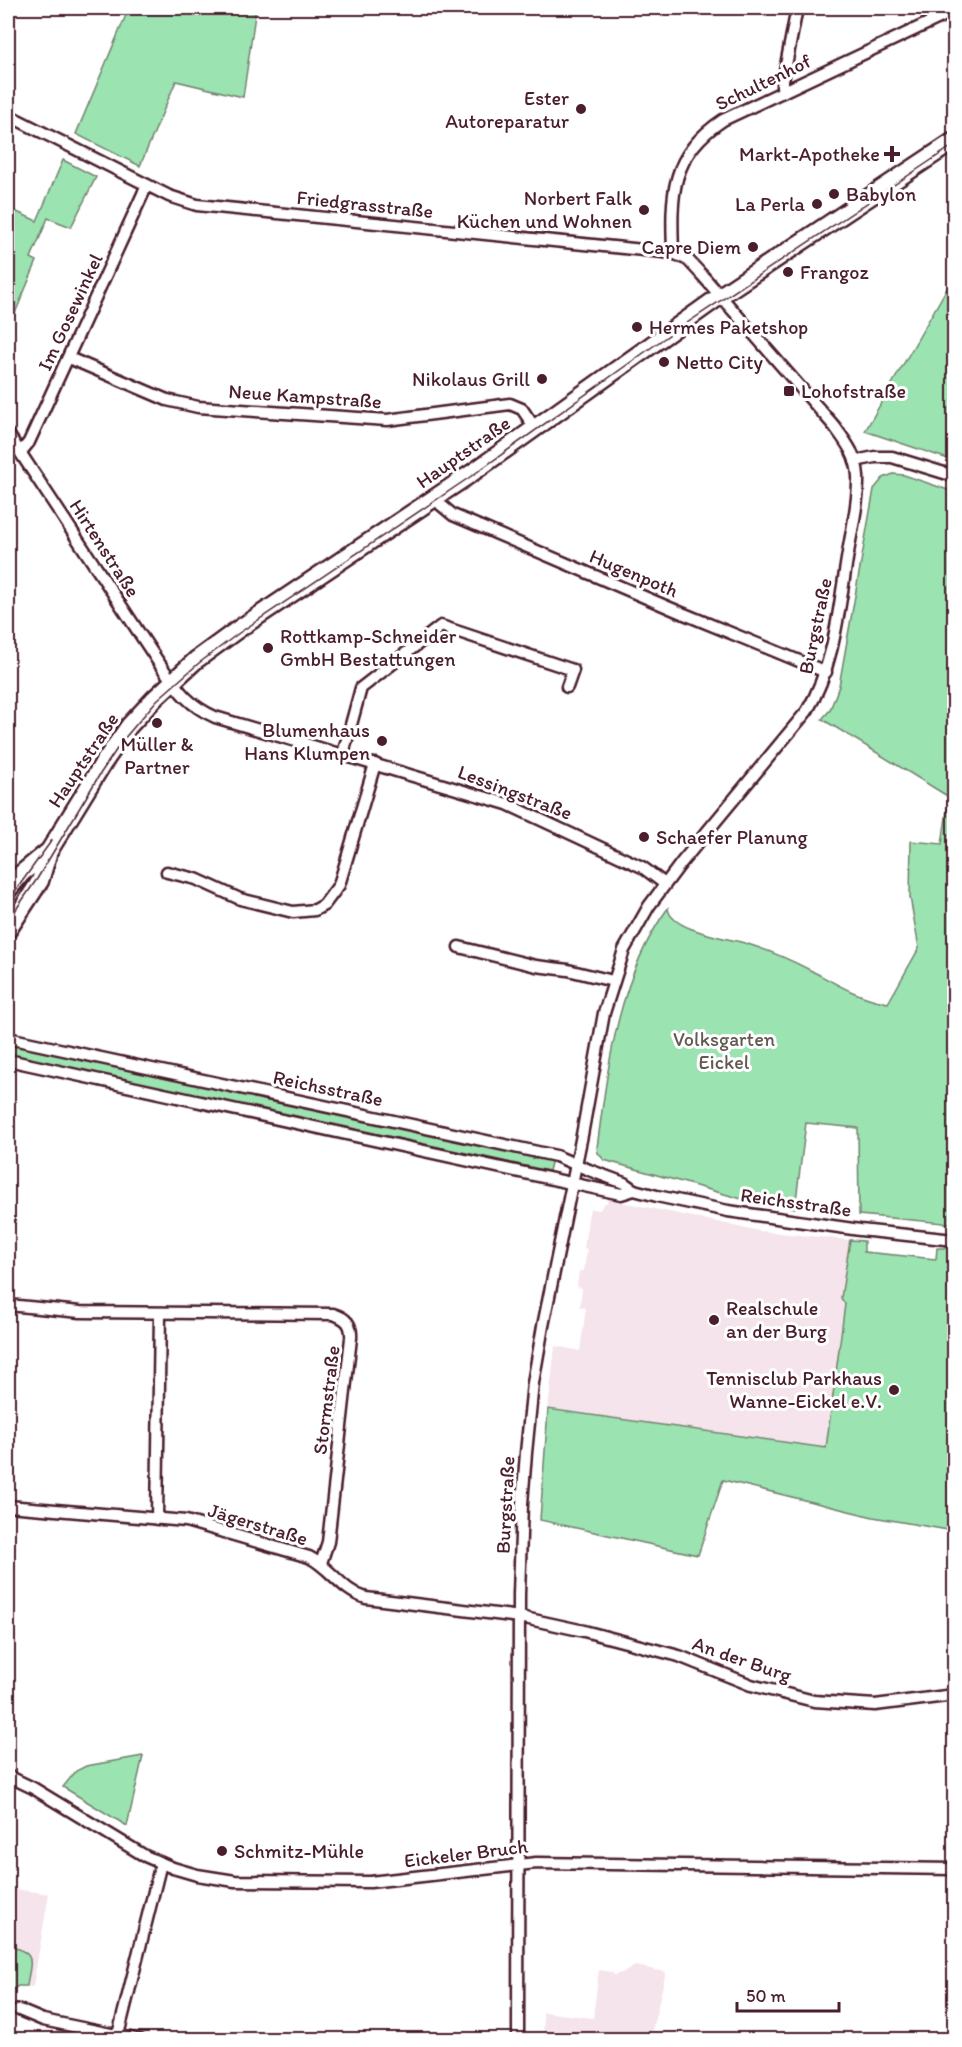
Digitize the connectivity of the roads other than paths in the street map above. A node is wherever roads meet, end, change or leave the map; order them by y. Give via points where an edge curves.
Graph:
1 (797, 8) edge
2 (954, 11) edge
3 (783, 92) junction
4 (8, 115) edge
5 (954, 141) edge
6 (147, 185) junction
7 (673, 253) junction
8 (720, 296) junction
9 (69, 358) junction
10 (535, 428) junction
11 (8, 434) edge
12 (21, 452) junction
13 (855, 461) junction
14 (954, 476) edge
15 (435, 497) junction
16 (826, 672) junction
17 (172, 681) junction
18 (567, 687) dead end
19 (343, 754) junction
20 (375, 764) junction
21 (49, 851) junction
22 (167, 872) dead end
23 (665, 884) junction
24 (8, 890) edge
25 (8, 930) edge
26 (459, 947) dead end
27 (613, 981) junction
28 (8, 1038) edge
29 (8, 1060) edge
30 (576, 1165) junction
31 (572, 1183) junction
32 (634, 1190) junction
33 (954, 1240) edge
34 (8, 1305) edge
35 (160, 1314) junction
36 (8, 1506) edge
37 (157, 1519) junction
38 (321, 1563) junction
39 (520, 1617) junction
40 (954, 1695) edge
41 (8, 1776) edge
42 (161, 1863) junction
43 (519, 1865) junction
44 (954, 1869) edge
45 (19, 2010) dead end
46 (118, 2035) junction
47 (140, 2040) edge
48 (518, 2040) edge

1 - 3 street
2 - 3 street, Schultenhof
3 - 7 street, Schultenhof via 723,120 687,153 672,196
4 - 6 street, Friedgrasstraße
5 - 8 street, Hauptstraße
6 - 7 street, Friedgrasstraße via 184,201 212,207
6 - 9 street, Im Gosewinkel
7 - 8 street, Friedgrasstraße via 688,260
8 - 10 street, Hauptstraße
8 - 13 street, Burgstraße via 835,427
9 - 10 street, Neue Kampstraße via 167,400 198,407 387,420 510,404 522,409
9 - 12 street, Im Gosewinkel
10 - 15 street, Hauptstraße
11 - 12 street, Hirtenstraße
12 - 17 street, Hirtenstraße
13 - 14 street via 892,457
13 - 16 street, Burgstraße via 855,507
15 - 16 street, Hugenpoth via 453,515
15 - 17 street, Hauptstraße via 229,636
16 - 23 street, Burgstraße via 807,711
17 - 19 street, Lessingstraße via 195,707 209,714
17 - 21 street, Hauptstraße via 120,738
18 - 19 street via 573,670 441,626 361,688
19 - 20 street, Lessingstraße
20 - 22 street via 339,885 315,910 293,912 265,907 196,879
20 - 23 street, Lessingstraße via 507,804 642,867
21 - 24 street, Hauptstraße
21 - 25 street, Hauptstraße via 40,881
23 - 27 street, Burgstraße via 635,929
26 - 27 street
27 - 30 street, Burgstraße
28 - 30 street, Reichsstraße via 556,1156
29 - 31 street, Reichsstraße
30 - 31 street, Burgstraße
30 - 32 street, Reichsstraße
31 - 32 street, Reichsstraße via 621,1194
31 - 39 street, Burgstraße via 530,1413 522,1504
32 - 33 street, Reichsstraße via 728,1211
34 - 35 street, Stormstraße
35 - 37 street
35 - 38 street, Stormstraße via 333,1314 350,1324 328,1542
36 - 37 street, Jägerstraße
37 - 38 street, Jägerstraße via 198,1524
38 - 39 street, Jägerstraße via 342,1585 366,1598
39 - 40 street, An der Burg via 679,1656 751,1685 813,1701 875,1705
39 - 43 street, Burgstraße
41 - 42 street, Eickeler Bruch
42 - 43 street, Eickeler Bruch via 215,1878 333,1883
42 - 46 street
43 - 44 street, Eickeler Bruch
43 - 48 street, Burgstraße
45 - 46 street via 43,2020
46 - 47 street

